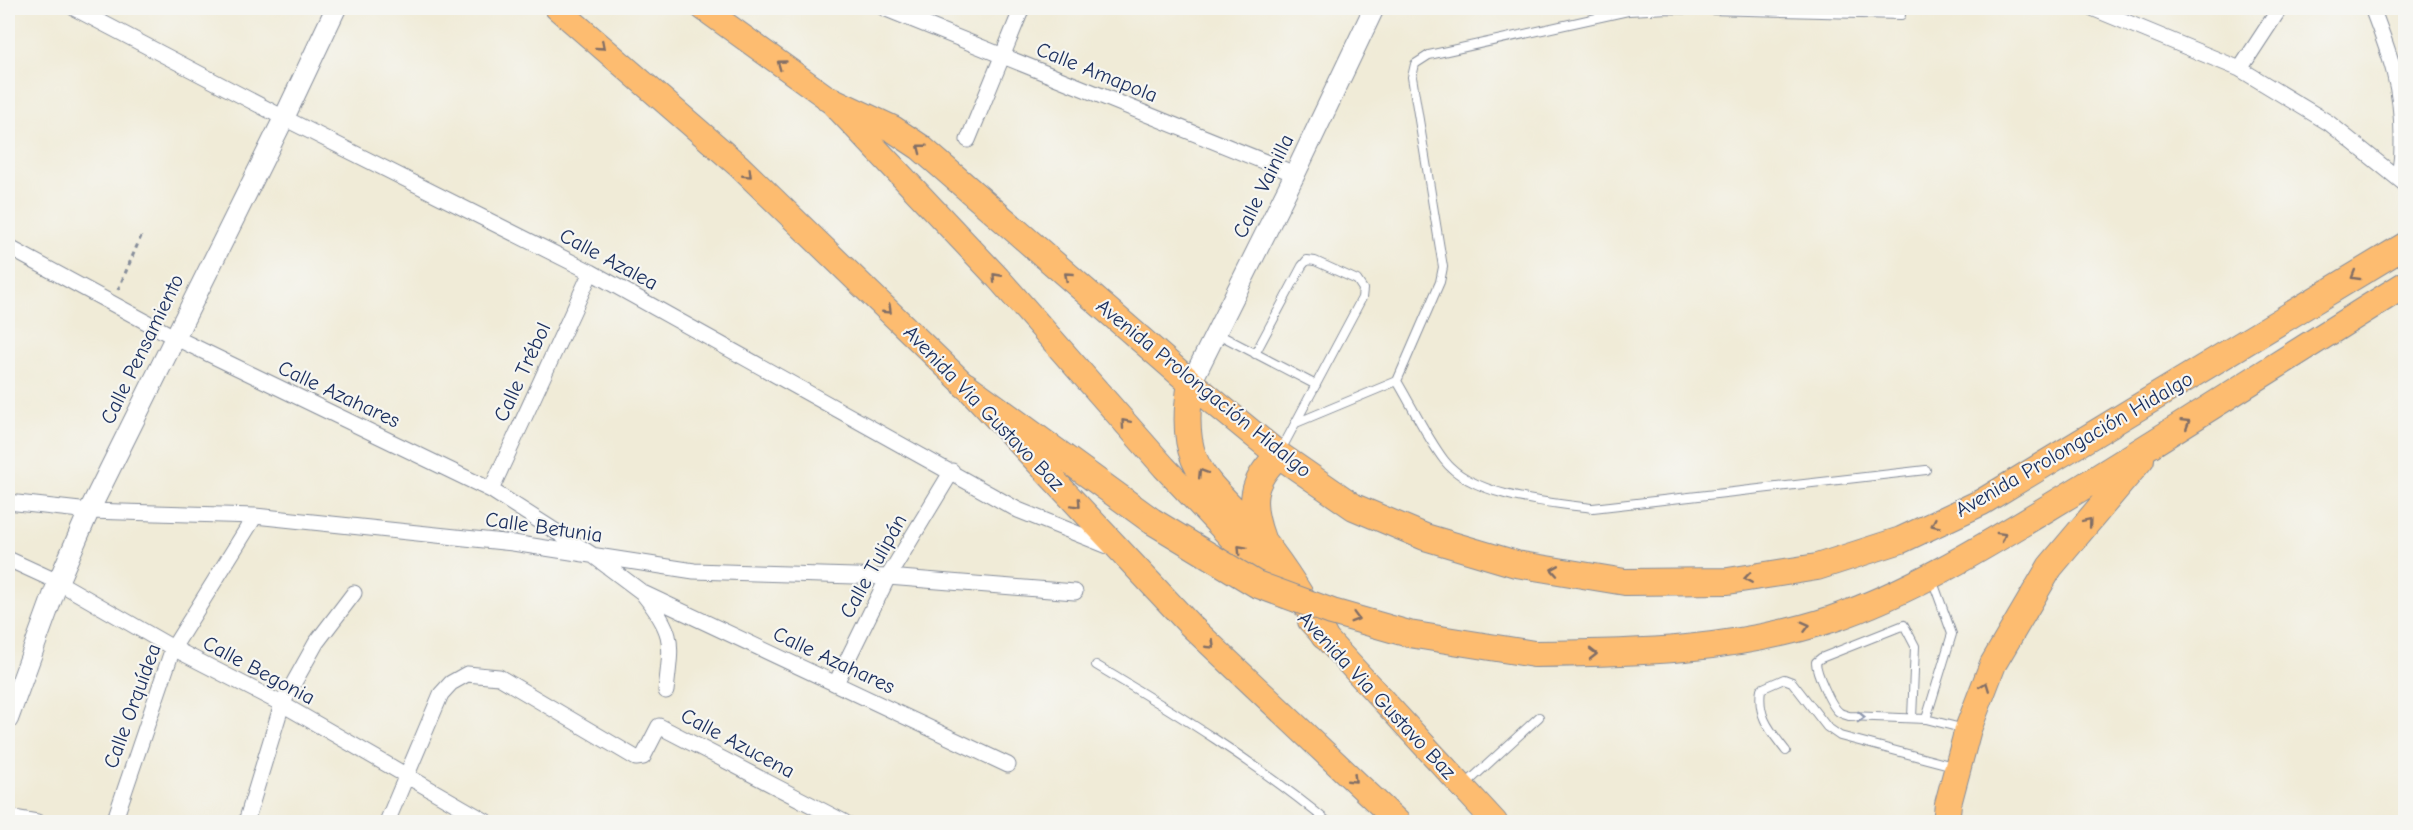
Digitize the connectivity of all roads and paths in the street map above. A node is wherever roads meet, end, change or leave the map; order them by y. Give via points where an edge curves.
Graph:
1 (74, 8) edge
2 (336, 8) edge
3 (557, 8) edge
4 (703, 8) edge
5 (884, 8) edge
6 (1022, 8) edge
7 (1374, 8) edge
8 (2092, 8) edge
9 (2280, 8) edge
10 (2372, 8) edge
11 (1901, 15) dead end
12 (1003, 57) junction
13 (2240, 69) junction
14 (829, 99) junction
15 (284, 118) junction
16 (968, 140) dead end
17 (1296, 174) junction
18 (2402, 182) edge
19 (142, 234) dead end
20 (2406, 245) edge
21 (8, 247) edge
22 (591, 272) junction
23 (2406, 284) edge
24 (112, 304) junction
25 (1216, 333) junction
26 (174, 337) junction
27 (1255, 354) junction
28 (1397, 381) junction
29 (1191, 383) junction
30 (965, 385) junction
31 (1316, 385) junction
32 (1296, 423) junction
33 (2154, 443) junction
34 (1279, 455) junction
35 (1926, 470) dead end
36 (952, 471) junction
37 (490, 490) junction
38 (8, 502) edge
39 (89, 511) junction
40 (255, 516) junction
41 (1263, 542) junction
42 (1121, 551) junction
43 (591, 554) junction
44 (8, 559) edge
45 (1930, 575) junction
46 (888, 577) junction
47 (58, 582) junction
48 (354, 592) dead end
49 (643, 592) junction
50 (1075, 592) dead end
51 (1324, 636) junction
52 (173, 648) junction
53 (1096, 665) dead end
54 (836, 683) junction
55 (666, 691) dead end
56 (282, 704) junction
57 (1539, 717) dead end
58 (1912, 718) junction
59 (8, 719) edge
60 (1926, 719) junction
61 (1968, 729) junction
62 (1786, 751) dead end
63 (1008, 765) dead end
64 (1958, 767) junction
65 (407, 777) junction
66 (1463, 788) junction
67 (8, 817) edge
68 (37, 822) edge
69 (114, 822) edge
70 (246, 822) edge
71 (387, 822) edge
72 (487, 822) edge
73 (844, 822) edge
74 (1328, 822) edge
75 (1398, 822) edge
76 (1495, 822) edge
77 (1946, 822) edge

1 - 15 street, Calle Azalea
2 - 15 street, Calle Pensamiento
3 -> 30 main road, Avenida Via Gustavo Baz via 739,166
14 -> 4 main road, Avenida Via Gustavo Baz
5 - 12 street, Calle Amapola
6 - 12 street
7 - 17 street, Calle Vainilla
8 - 13 street
9 - 13 street
10 - 18 street via 2400,92
11 - 28 lane via 1628,11 1429,55 1415,64 1412,77 1443,267
12 - 16 street
12 - 17 street, Calle Amapola
13 - 18 street via 2329,123
29 -> 14 highway, Avenida Prolongación Hidalgo via 920,147 893,129
51 -> 14 main road, Avenida Via Gustavo Baz via 1164,467 998,278
15 - 22 street, Calle Azalea
15 - 26 street, Calle Pensamiento
17 - 25 street, Calle Vainilla
19 - 24 path
20 -> 34 highway, Avenida Prolongación Hidalgo via 1982,502 1901,540 1816,567 1728,581 1625,582 1516,564 1425,537 1354,507
21 - 24 street, Calle Azahares
22 - 36 street, Calle Azalea
22 - 37 street, Calle Trébol
33 -> 23 highway, Avenida Prolongación Hidalgo
24 - 26 street, Calle Azahares
25 - 27 lane
25 - 29 street, Calle Vainilla
26 - 37 street, Calle Azahares
26 - 39 street, Calle Pensamiento
27 - 31 lane
27 - 31 lane via 1307,260 1357,280 1363,289 1362,298
28 - 32 lane
28 - 35 lane via 1445,461 1467,480 1538,502 1593,508
29 - 34 highway, Avenida Prolongación Hidalgo
41 -> 29 highway via 1209,484 1190,451 1186,413
30 -> 42 main road, Avenida Via Gustavo Baz
30 -> 45 highway, Avenida Prolongación Hidalgo, bridge via 1152,521 1256,584 1332,612 1409,634 1534,654 1635,653 1739,643 1832,619
31 - 32 lane
32 - 34 lane
45 -> 33 highway, Avenida Prolongación Hidalgo via 2001,537
61 -> 33 highway via 1993,664 2050,567
34 - 41 highway via 1266,467 1254,495 1253,509
36 - 42 street, Calle Azalea via 1018,510
36 - 46 street, Calle Tulipán
37 - 43 street, Calle Azahares
38 - 39 street, Calle Betunia
39 - 40 street, Calle Betunia
39 - 47 street, Calle Pensamiento
40 - 43 street, Calle Betunia
40 - 52 street, Calle Orquídea
41 - 51 highway via 1299,589
42 -> 75 main road, Avenida Via Gustavo Baz via 1190,624
43 - 46 street, Calle Betunia via 694,571
43 - 49 street, Calle Azahares
44 - 47 street, Calle Begonia
45 - 60 lane via 1952,634
46 - 50 street, Calle Betunia
46 - 54 street, Calle Tulipán
47 - 52 street, Calle Begonia
47 - 59 street, Calle Pensamiento
48 - 56 street via 316,643
49 - 54 street, Calle Azahares
49 - 55 street, Calle Azahares via 661,615 670,640
51 - 66 main road, Avenida Via Gustavo Baz
52 - 56 street, Calle Begonia
52 - 69 street, Calle Orquídea
53 - 74 lane via 1205,731
54 - 63 street, Calle Azahares
56 - 65 street, Calle Begonia
56 - 70 street
57 - 66 lane
58 -> 58 lane via 1915,646 1904,625 1816,662 1840,713
58 - 60 lane
60 - 61 lane
61 - 64 highway
62 - 64 lane via 1765,724 1759,703 1761,689 1784,680 1792,681 1827,727 1840,736
64 - 77 highway
65 - 71 street
65 - 72 street, Calle Begonia
65 - 73 street, Calle Azucena via 441,694 451,683 467,674 499,677 636,758 643,757 659,726
66 - 76 main road, Avenida Via Gustavo Baz
67 - 68 street

